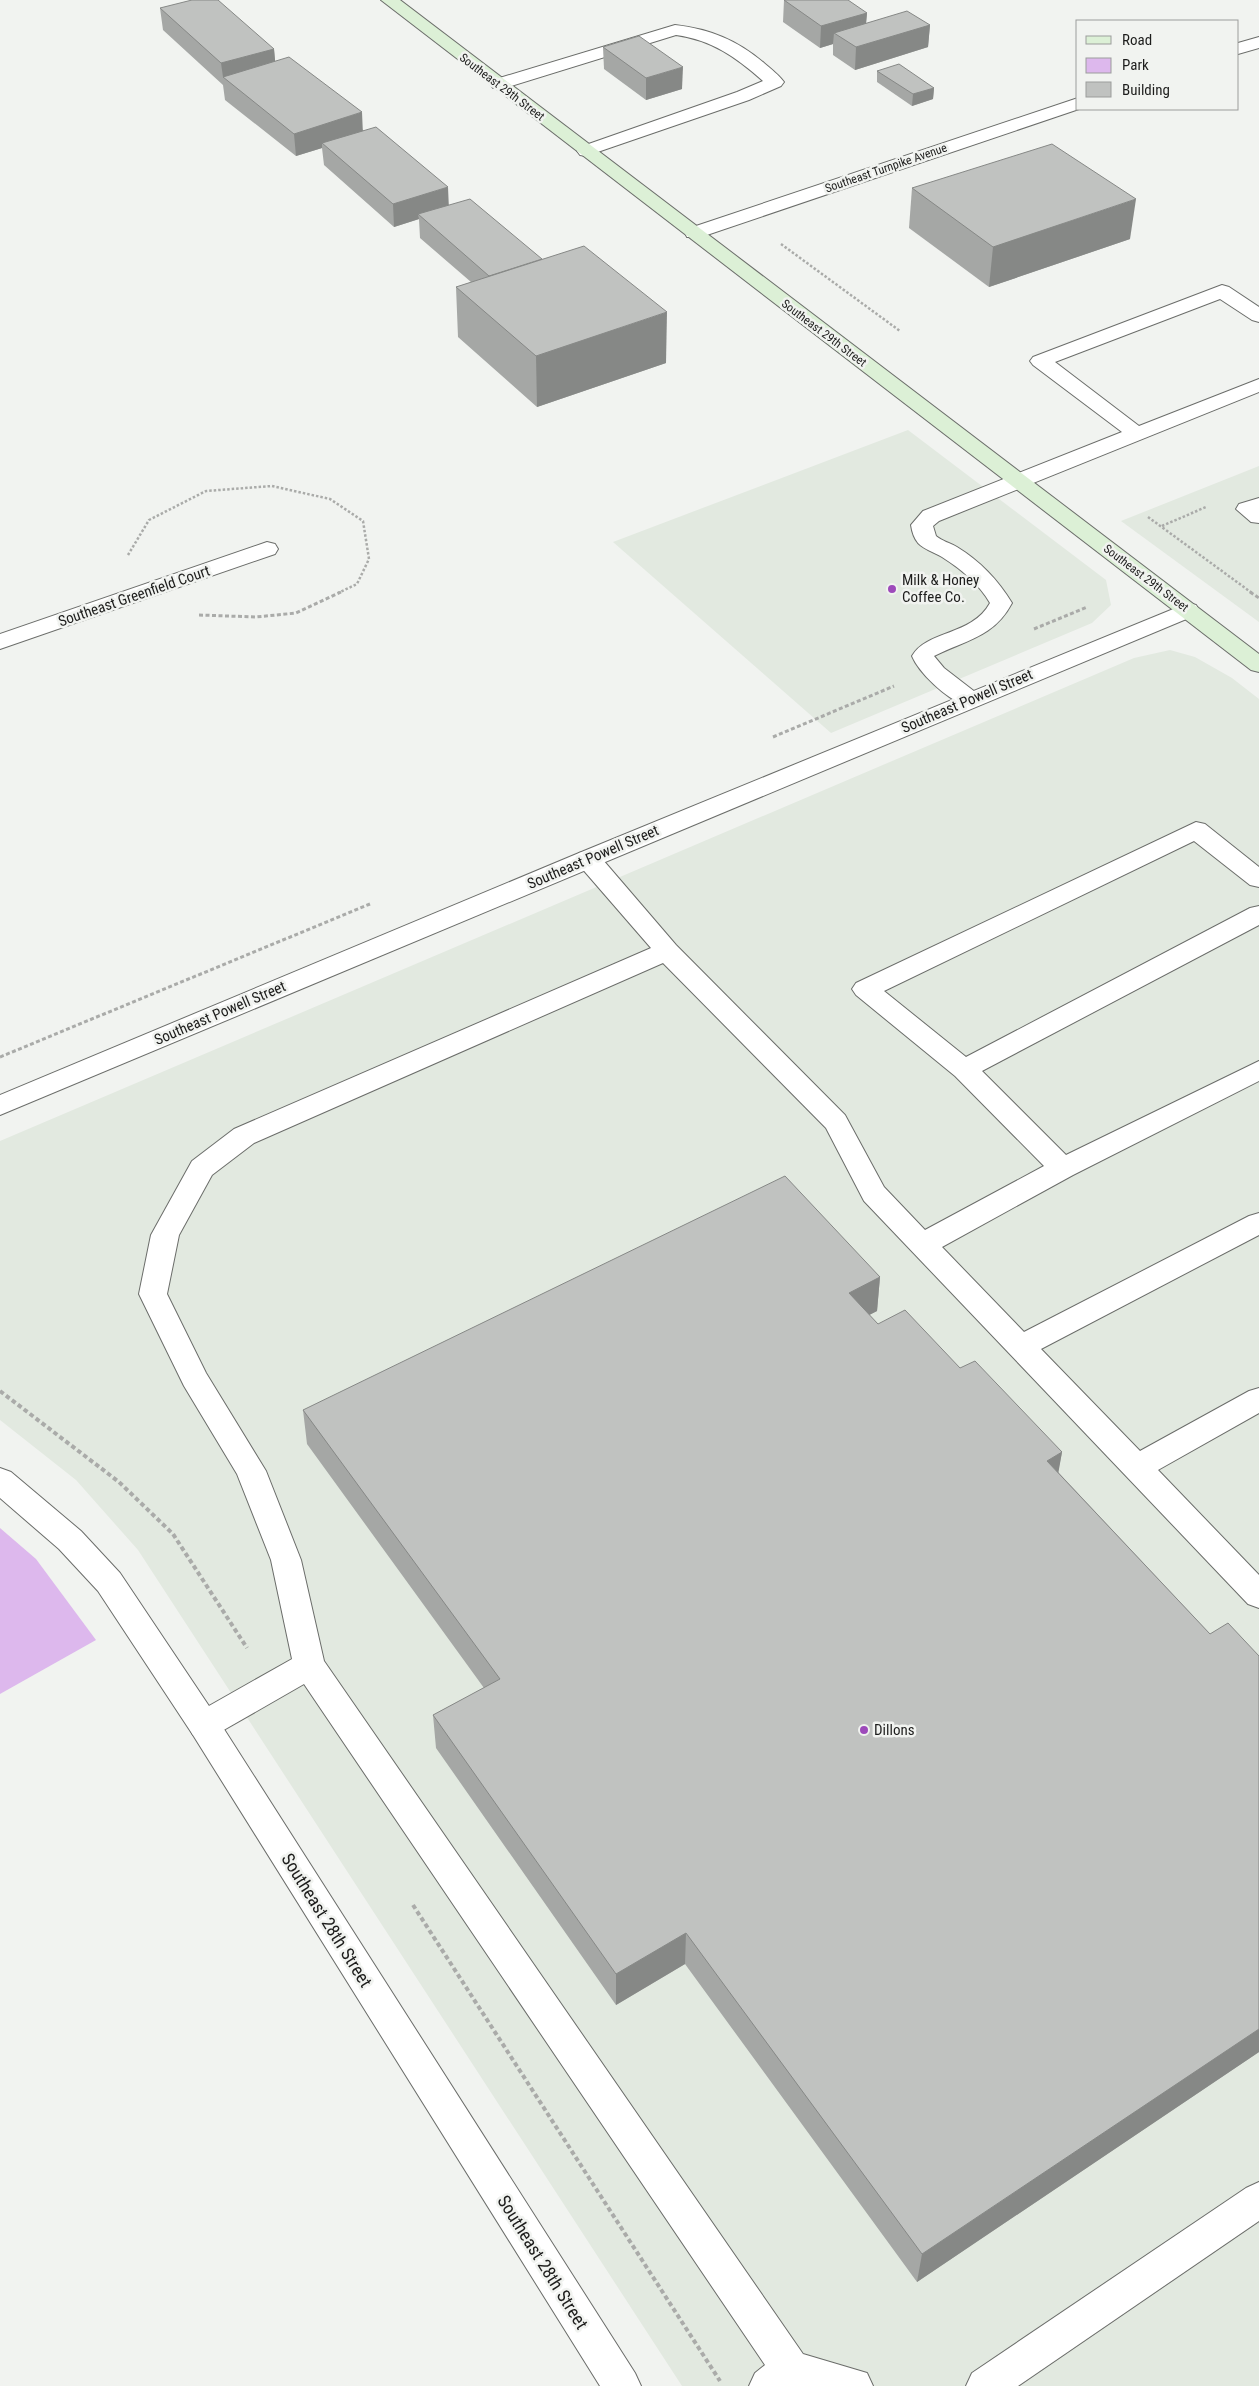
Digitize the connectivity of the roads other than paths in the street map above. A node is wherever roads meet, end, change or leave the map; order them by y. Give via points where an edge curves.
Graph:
1 (389, 0) edge
2 (1259, 42) edge
3 (1239, 49) edge
4 (498, 84) junction
5 (1076, 104) edge
6 (586, 151) junction
7 (694, 233) junction
8 (1259, 316) edge
9 (1259, 385) edge
10 (1137, 434) junction
11 (1019, 482) junction
12 (1259, 504) edge
13 (1259, 517) edge
14 (267, 549) dead end
15 (1188, 610) junction
16 (0, 642) edge
17 (1259, 666) edge
18 (971, 700) junction
19 (588, 859) junction
20 (1259, 879) edge
21 (1259, 914) edge
22 (667, 951) junction
23 (964, 1069) junction
24 (1259, 1070) edge
25 (0, 1106) edge
26 (1063, 1168) junction
27 (1259, 1222) edge
28 (923, 1244) junction
29 (1021, 1346) junction
30 (1259, 1399) edge
31 (1137, 1467) junction
32 (0, 1480) edge
33 (1256, 1587) edge
34 (309, 1665) junction
35 (204, 1725) junction
36 (1259, 2200) edge
37 (780, 2378) edge
38 (622, 2386) edge
39 (854, 2386) edge
40 (985, 2386) edge

1 - 4 main road, Southeast 29th Street
2 - 3 street
4 - 6 main road, Southeast 29th Street
4 - 6 street via 675,30 700,32 737,48 775,82
5 - 7 street, Southeast Turnpike Avenue
6 - 7 main road, Southeast 29th Street
7 - 11 main road, Southeast 29th Street
8 - 10 street via 1222,290 1040,362
9 - 10 street
10 - 11 street
11 - 15 main road, Southeast 29th Street
11 - 18 street via 931,516 922,525 923,534 929,542 948,551 975,572 994,589 1001,603 997,613 986,623 926,650 923,656 924,661
12 - 13 street via 1247,508
14 - 16 street, Southeast Greenfield Court
15 - 17 main road, Southeast 29th Street
15 - 18 street, Southeast Powell Street
18 - 19 street, Southeast Powell Street
19 - 22 street
19 - 25 street, Southeast Powell Street
20 - 23 street via 1196,830 865,989
21 - 23 street
22 - 28 street via 836,1122 874,1194
22 - 34 street via 244,1136 202,1168 164,1235 153,1294 194,1378 250,1471 286,1560
23 - 26 street
24 - 26 street
26 - 28 street
27 - 29 street
28 - 29 street
29 - 31 street
30 - 31 street
31 - 33 street
32 - 35 street, Southeast 28th Street via 70,1540 109,1582
34 - 35 street
34 - 37 street
35 - 38 street, Southeast 28th Street
36 - 40 street
37 - 39 street

